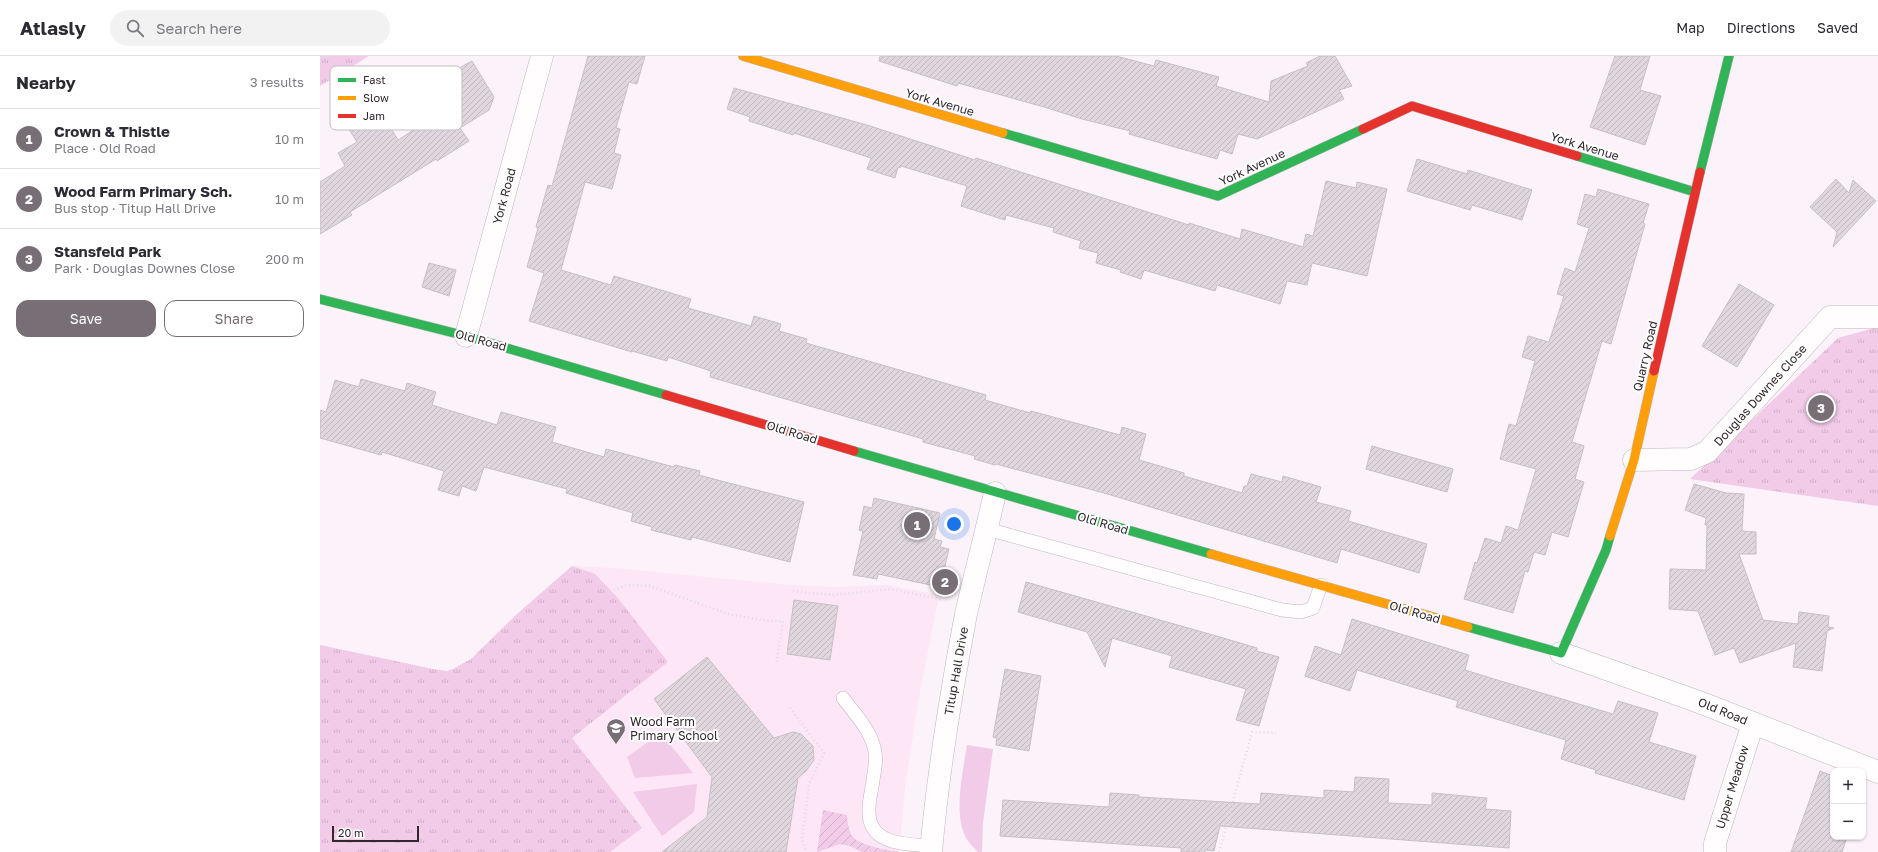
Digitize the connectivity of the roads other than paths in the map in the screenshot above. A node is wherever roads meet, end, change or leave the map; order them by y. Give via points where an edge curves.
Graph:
1 (542, 56) edge
2 (743, 56) edge
3 (1729, 56) edge
4 (1695, 192) junction
5 (320, 299) edge
6 (1878, 316) edge
7 (466, 336) junction
8 (1634, 460) junction
9 (995, 493) junction
10 (987, 530) junction
11 (1320, 585) junction
12 (1561, 653) junction
13 (843, 698) dead end
14 (1753, 723) junction
15 (1878, 772) edge
16 (931, 849) edge
17 (1715, 852) edge

1 - 7 street, York Road
2 - 4 street, York Avenue via 1218,196 1412,106
3 - 4 street, Quarry Road
4 - 8 street, Quarry Road
5 - 7 street, Old Road
6 - 8 street, Douglas Downes Close via 1830,317 1707,452 1691,459
7 - 9 street, Old Road
8 - 12 street, Quarry Road via 1606,550
9 - 10 street, Titup Hall Drive
9 - 11 street, Old Road
10 - 11 lane via 1282,610 1301,612 1313,608
10 - 16 street, Titup Hall Drive via 949,703
11 - 12 street, Old Road
12 - 14 street, Old Road
13 - 16 lane via 869,734 874,748 875,766 868,813 872,828 882,838 896,843
14 - 15 street, Old Road
14 - 17 street, Upper Meadow via 1715,843

